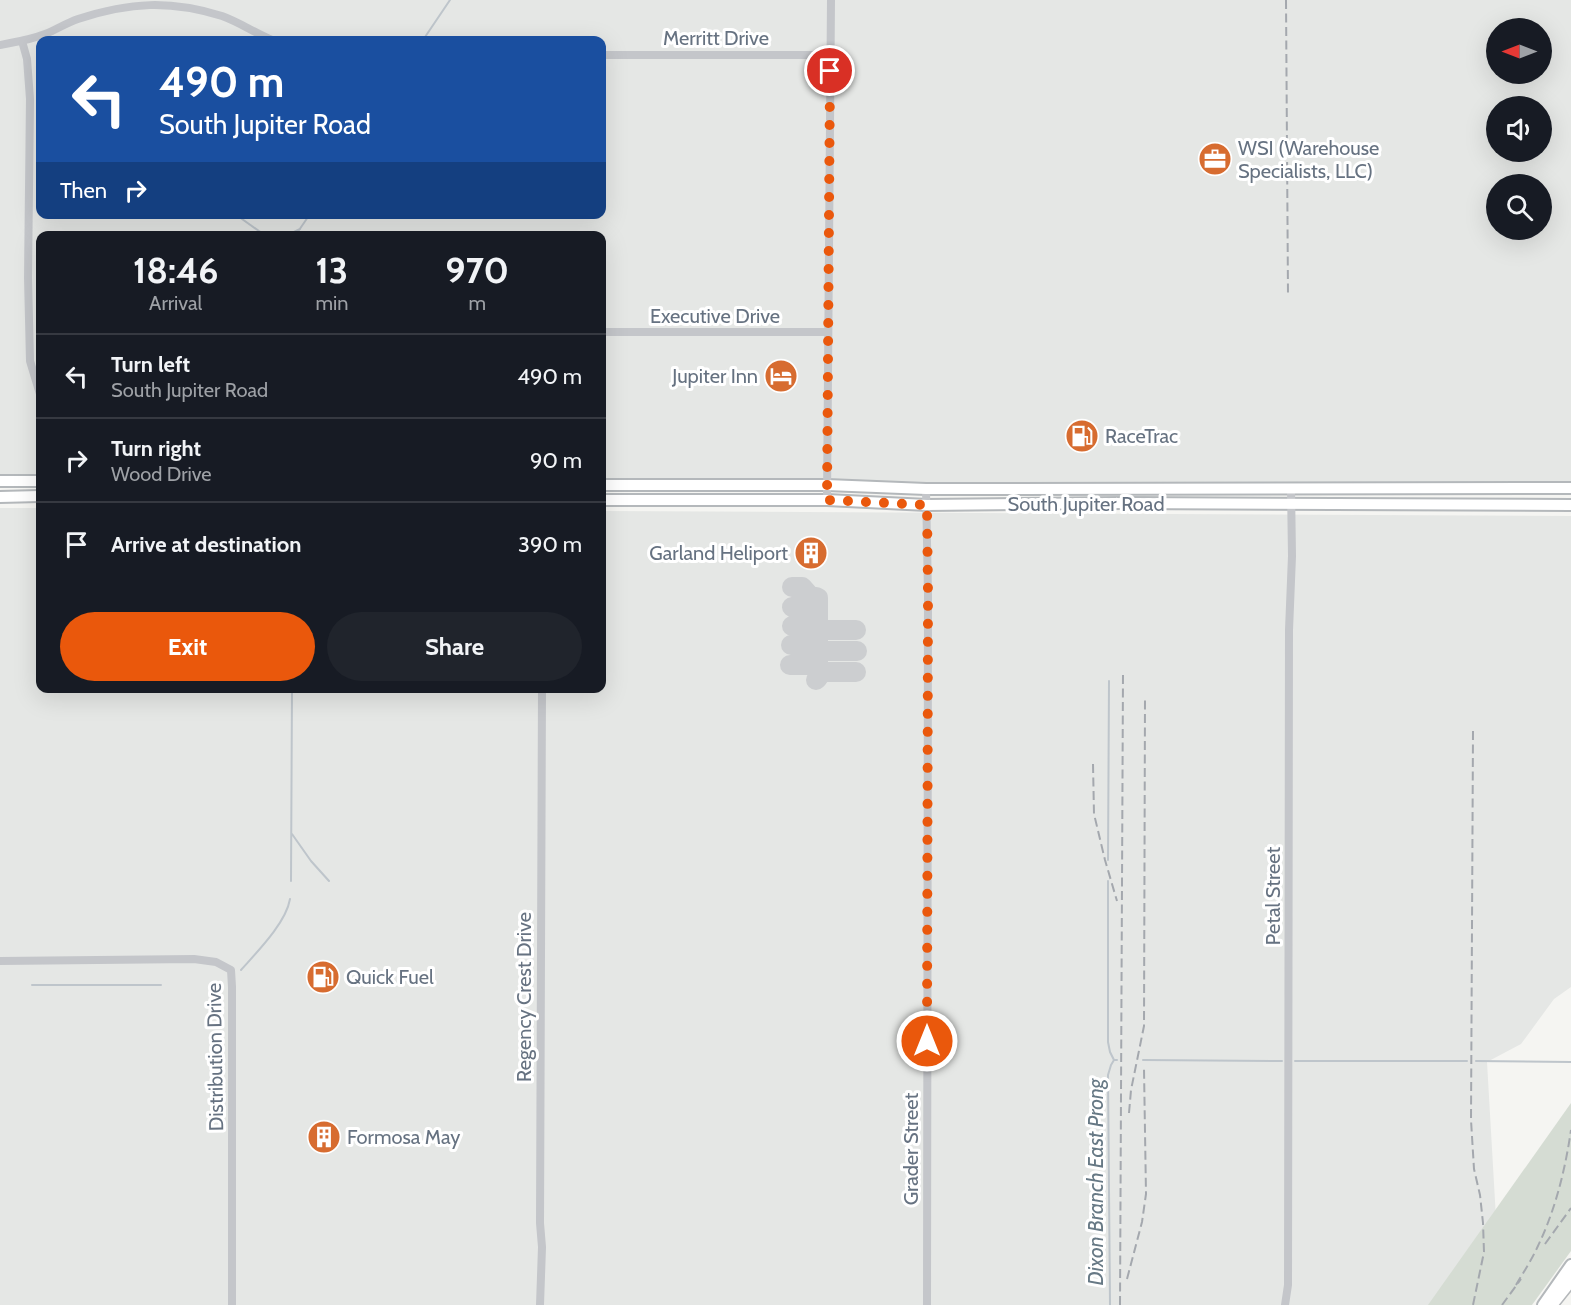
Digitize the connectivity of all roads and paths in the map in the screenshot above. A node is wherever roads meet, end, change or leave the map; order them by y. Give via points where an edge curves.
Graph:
1 (831, 0) edge
2 (39, 36) edge
3 (264, 36) edge
4 (36, 37) edge
5 (22, 41) junction
6 (0, 45) edge
7 (606, 55) edge
8 (830, 55) junction
9 (606, 332) edge
10 (828, 332) junction
11 (36, 381) edge
12 (0, 481) edge
13 (36, 481) edge
14 (606, 485) edge
15 (827, 485) junction
16 (1291, 488) junction
17 (1402, 488) junction
18 (1489, 488) junction
19 (1571, 488) edge
20 (926, 489) junction
21 (36, 496) edge
22 (0, 497) edge
23 (606, 500) edge
24 (827, 500) junction
25 (1488, 504) junction
26 (927, 505) junction
27 (1291, 505) junction
28 (1403, 505) junction
29 (1571, 505) edge
30 (542, 693) edge
31 (0, 961) edge
32 (1571, 1265) edge
33 (1571, 1280) edge
34 (232, 1305) edge
35 (540, 1305) edge
36 (927, 1305) edge
37 (1286, 1305) edge
38 (1543, 1305) edge
39 (1551, 1305) edge

1 - 8 street
2 - 3 street via 99,12 154,4 224,16
4 - 5 street
5 - 6 street
5 - 11 street via 30,99 28,278 30,361
7 - 8 street, Merritt Drive
8 - 10 street
9 - 10 street, Executive Drive
10 - 15 street
12 - 13 main road
14 - 15 main road, South Jupiter Road
15 - 20 main road, South Jupiter Road
15 - 24 street
16 - 17 main road, South Jupiter Road
16 - 20 main road, South Jupiter Road
16 - 27 street, Petal Street
17 - 18 main road, South Jupiter Road
17 - 28 main road
18 - 19 main road, South Jupiter Road
18 - 25 main road
20 - 26 street, Grader Street
21 - 22 main road
23 - 24 main road, South Jupiter Road
24 - 26 main road, South Jupiter Road
25 - 28 main road, South Jupiter Road
25 - 29 main road, South Jupiter Road
26 - 27 main road, South Jupiter Road
26 - 36 street, Grader Street
27 - 28 main road, South Jupiter Road
27 - 37 street, Petal Street
30 - 35 street, Regency Crest Drive
31 - 34 street, Distribution Drive via 194,959 216,962 231,970
32 - 38 main road
33 - 39 highway

